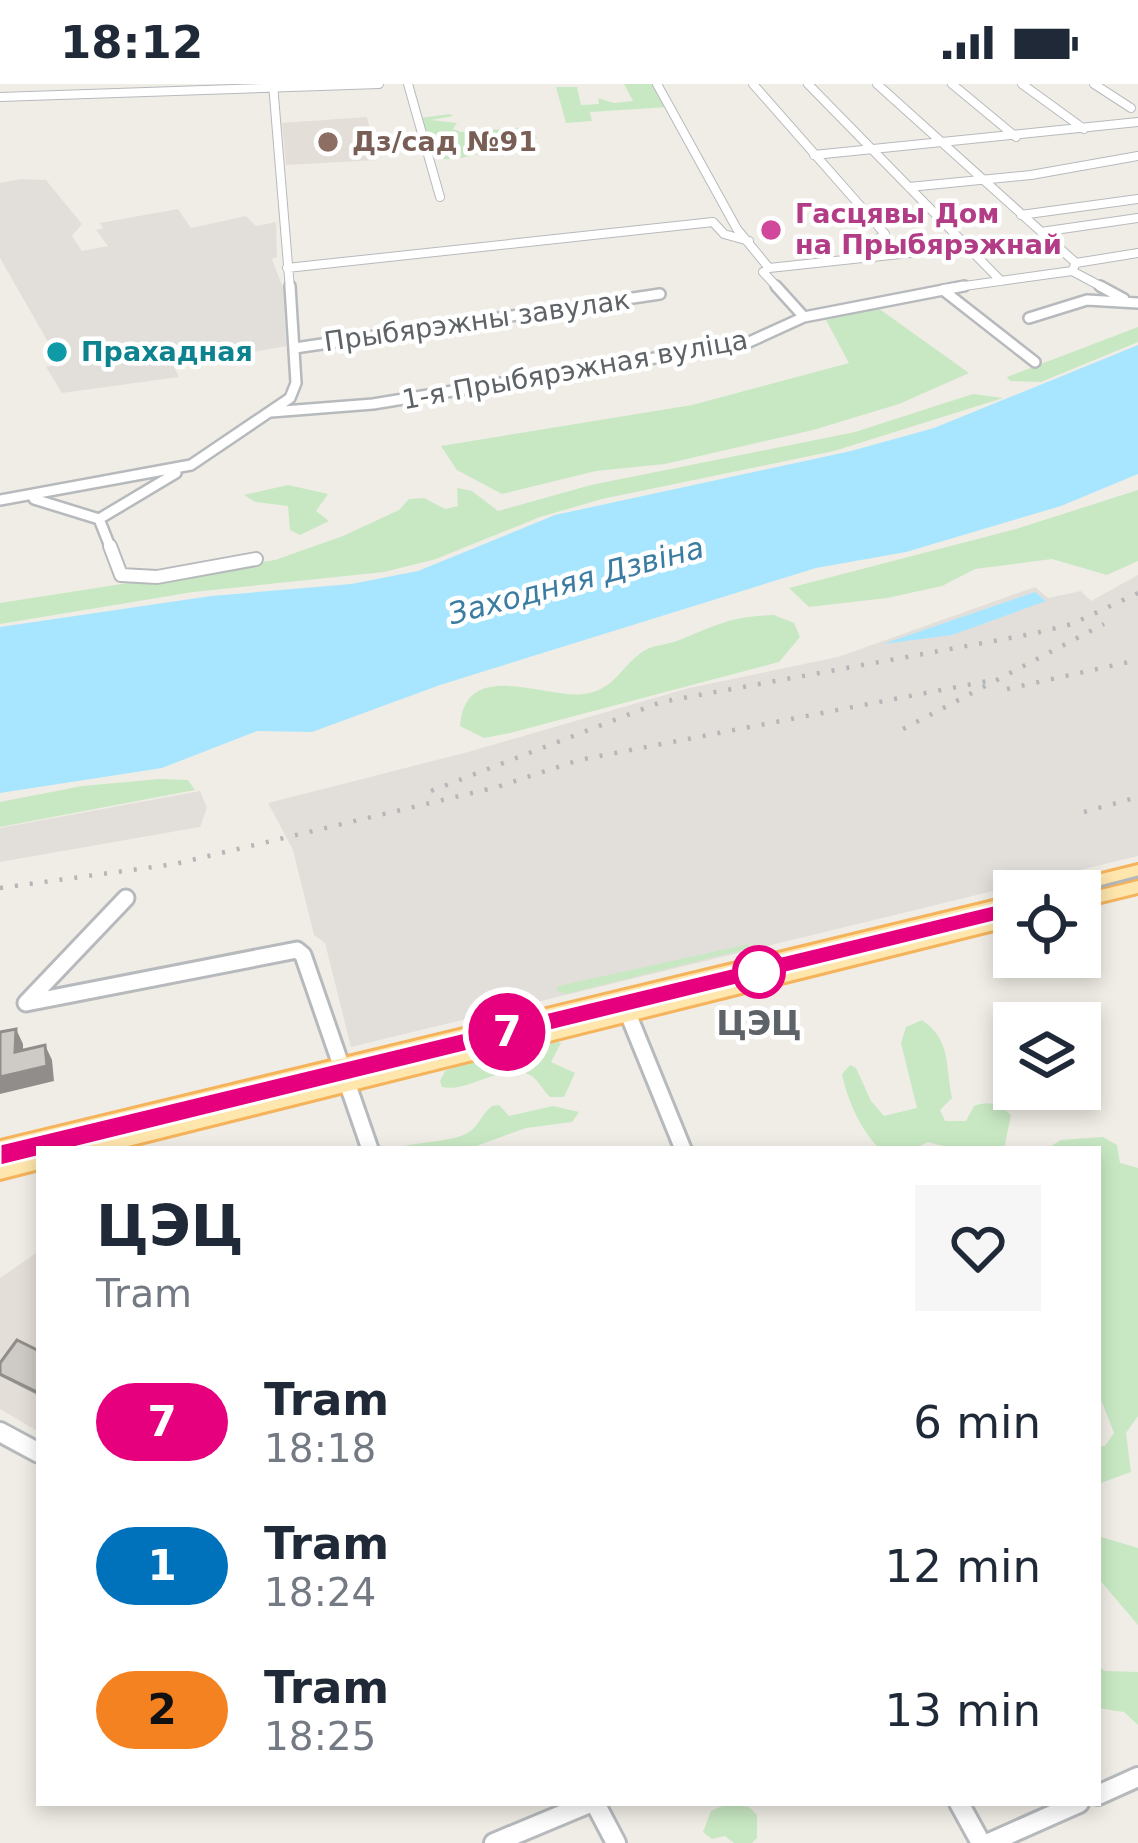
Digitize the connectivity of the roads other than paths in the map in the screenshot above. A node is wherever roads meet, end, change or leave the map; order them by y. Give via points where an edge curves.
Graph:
1 (379, 84) edge
2 (408, 84) edge
3 (657, 84) edge
4 (753, 84) edge
5 (808, 84) edge
6 (877, 84) edge
7 (952, 84) edge
8 (1022, 84) edge
9 (1094, 84) edge
10 (273, 85) edge
11 (0, 97) edge
12 (1131, 108) dead end
13 (1138, 122) edge
14 (1084, 130) junction
15 (1016, 136) junction
16 (943, 146) junction
17 (874, 151) junction
18 (814, 154) junction
19 (1138, 156) edge
20 (981, 180) junction
21 (909, 187) junction
22 (440, 196) dead end
23 (1138, 199) edge
24 (1021, 215) junction
25 (1138, 218) edge
26 (1041, 232) junction
27 (749, 241) junction
28 (966, 247) junction
29 (1138, 253) edge
30 (873, 258) junction
31 (1074, 267) junction
32 (287, 268) junction
33 (769, 268) junction
34 (1001, 281) junction
35 (943, 290) junction
36 (660, 294) dead end
37 (1133, 302) edge
38 (804, 317) junction
39 (1030, 318) dead end
40 (295, 348) junction
41 (1035, 362) dead end
42 (290, 398) junction
43 (302, 409) junction
44 (271, 412) junction
45 (191, 465) junction
46 (29, 498) junction
47 (0, 500) edge
48 (99, 519) junction
49 (256, 559) dead end
50 (1138, 872) edge
51 (1101, 881) edge
52 (1138, 886) edge
53 (1101, 896) edge
54 (126, 898) dead end
55 (993, 908) edge
56 (993, 922) edge
57 (766, 970) junction
58 (624, 1005) junction
59 (345, 1074) junction
60 (93, 1146) edge
61 (369, 1146) edge
62 (681, 1146) edge
63 (0, 1150) edge
64 (36, 1161) edge
65 (0, 1169) edge
66 (0, 1432) edge
67 (36, 1451) edge
68 (1138, 1777) edge
69 (1101, 1794) edge
70 (585, 1806) edge
71 (594, 1806) edge
72 (961, 1806) edge
73 (1072, 1806) edge
74 (494, 1843) edge
75 (616, 1843) edge
76 (985, 1843) edge

1 - 10 street
2 - 22 street
3 - 27 street, 1-я Прыбярэжная вуліца
4 - 18 street
5 - 17 street
6 - 16 street
7 - 15 street
8 - 14 street
9 - 12 street
10 - 11 street
10 - 32 street
13 - 14 street
14 - 15 street
15 - 16 street
16 - 17 street
16 - 20 street
17 - 18 street
17 - 21 street
18 - 30 street via 885,234 866,247
19 - 20 street
20 - 21 street
20 - 24 street
21 - 28 street
23 - 24 street
24 - 26 street
25 - 26 street
26 - 31 street
27 - 32 street via 713,222
27 - 33 street, 1-я Прыбярэжная вуліца
28 - 30 street
28 - 34 street
29 - 31 street
30 - 33 street
31 - 34 street
31 - 37 street
32 - 40 street
33 - 38 street, 1-я Прыбярэжная вуліца via 763,272 770,284
34 - 35 street
35 - 38 street
35 - 41 street
36 - 40 street, Прыбярэжны завулак
37 - 39 street via 1087,300
38 - 43 street, 1-я Прыбярэжная вуліца via 747,343
40 - 42 street
42 - 43 street
42 - 44 street
43 - 44 street, 1-я Прыбярэжная вуліца
44 - 45 street
45 - 46 street
45 - 48 street
46 - 47 street
46 - 48 street
48 - 49 street via 124,577
50 - 51 main road
52 - 53 main road
54 - 59 street via 26,1003 297,950
55 - 57 main road
56 - 57 main road
57 - 58 main road
58 - 59 main road
58 - 62 street
59 - 60 main road
59 - 61 street
59 - 63 main road
64 - 65 main road
66 - 67 street
68 - 69 street
70 - 74 street
71 - 75 street
72 - 76 street
73 - 76 street

